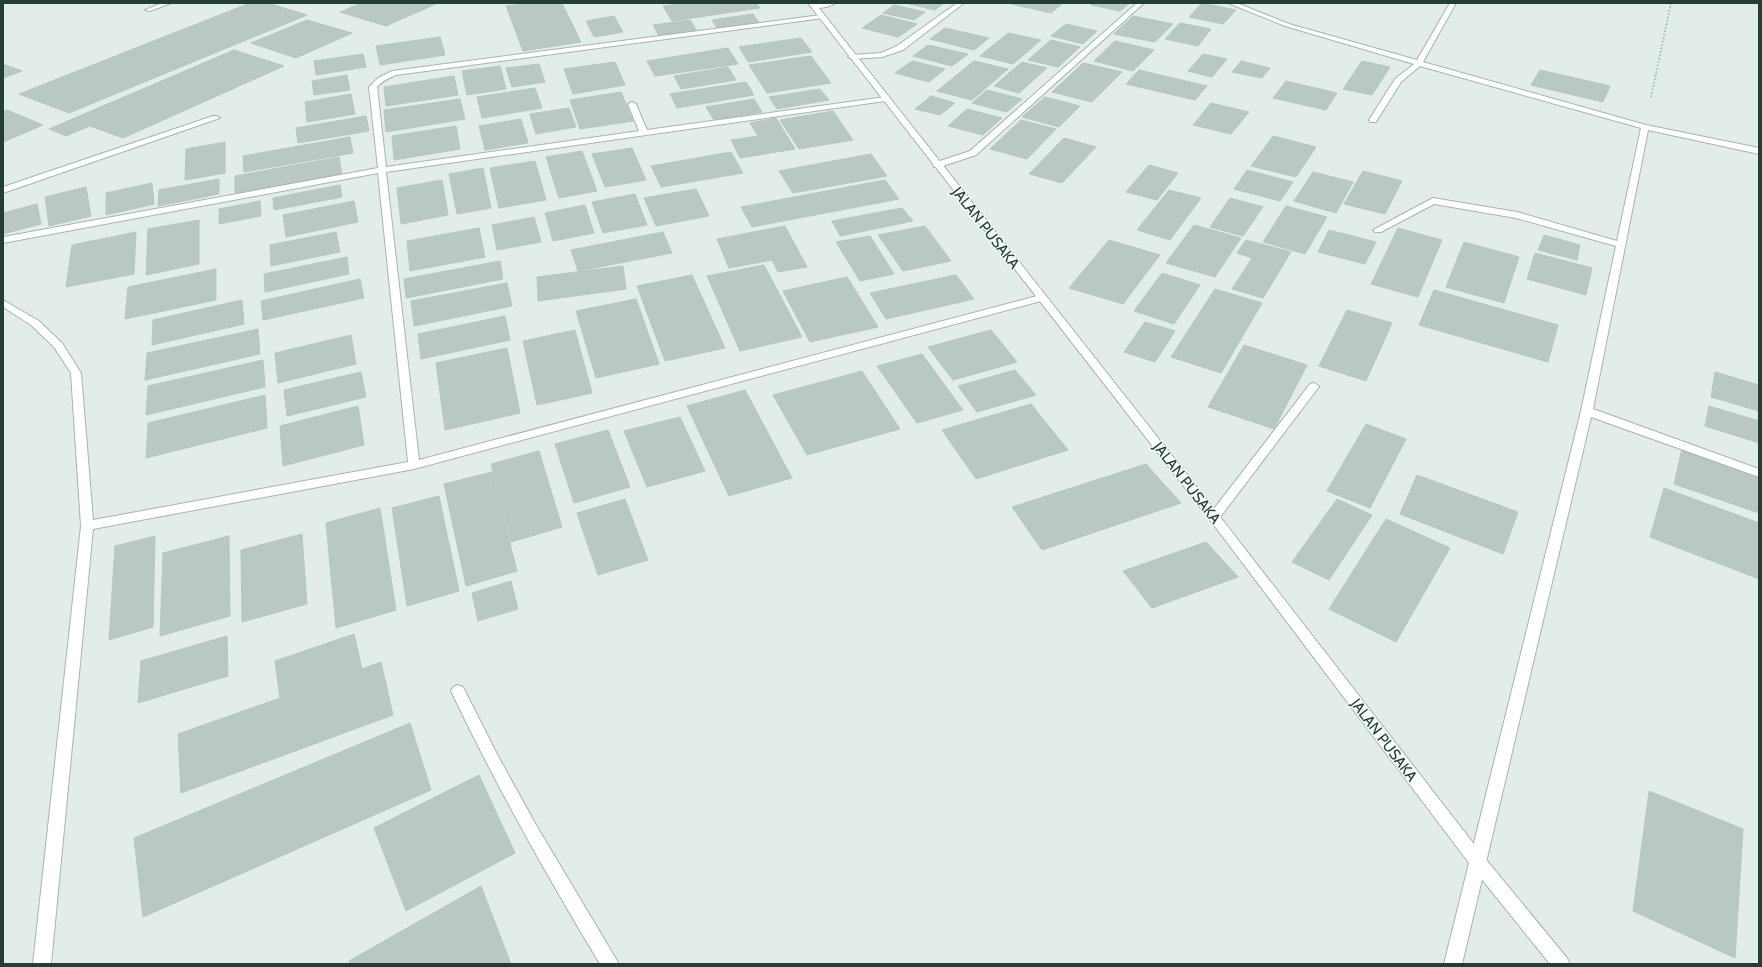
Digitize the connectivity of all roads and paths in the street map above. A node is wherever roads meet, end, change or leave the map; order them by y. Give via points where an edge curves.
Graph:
1 (168, 3) edge
2 (833, 3) edge
3 (961, 3) edge
4 (1141, 3) edge
5 (1231, 3) edge
6 (1453, 3) edge
7 (1671, 3) edge
8 (812, 4) edge
9 (148, 10) dead end
10 (821, 18) junction
11 (852, 57) junction
12 (1419, 63) junction
13 (885, 99) junction
14 (632, 104) dead end
15 (216, 118) dead end
16 (1373, 120) dead end
17 (1645, 127) junction
18 (644, 133) junction
19 (1759, 152) edge
20 (937, 165) junction
21 (381, 170) junction
22 (3, 190) edge
23 (1378, 230) dead end
24 (3, 240) edge
25 (1621, 245) junction
26 (1041, 298) junction
27 (3, 303) edge
28 (1314, 386) dead end
29 (1587, 411) junction
30 (414, 465) junction
31 (1759, 473) edge
32 (1214, 517) junction
33 (87, 526) junction
34 (458, 691) dead end
35 (1478, 862) junction
36 (42, 964) edge
37 (610, 964) edge
38 (1453, 964) edge
39 (1561, 964) edge

1 - 9 street
2 - 8 street
3 - 11 street via 900,48 882,55
4 - 20 street via 973,153
5 - 12 street via 1287,24
6 - 12 street
7 - 17 path
8 - 10 street, JALAN PUSAKA
10 - 11 street, JALAN PUSAKA
10 - 21 street via 395,73 376,82 373,87
11 - 13 street, JALAN PUSAKA
12 - 16 street via 1398,81
12 - 17 street
13 - 18 street
13 - 20 street, JALAN PUSAKA
14 - 18 street
15 - 22 street
17 - 19 street
17 - 25 street
18 - 21 street
20 - 26 street, JALAN PUSAKA
21 - 24 street
21 - 30 street
23 - 25 street via 1432,201 1517,215
25 - 29 street
26 - 30 street
26 - 32 street, JALAN PUSAKA
27 - 33 street via 35,324 58,345 76,373
28 - 32 street
29 - 31 street
29 - 35 street
30 - 33 street
32 - 35 street, JALAN PUSAKA
33 - 36 street
34 - 37 street via 483,743
35 - 38 street
35 - 39 street, JALAN PUSAKA

